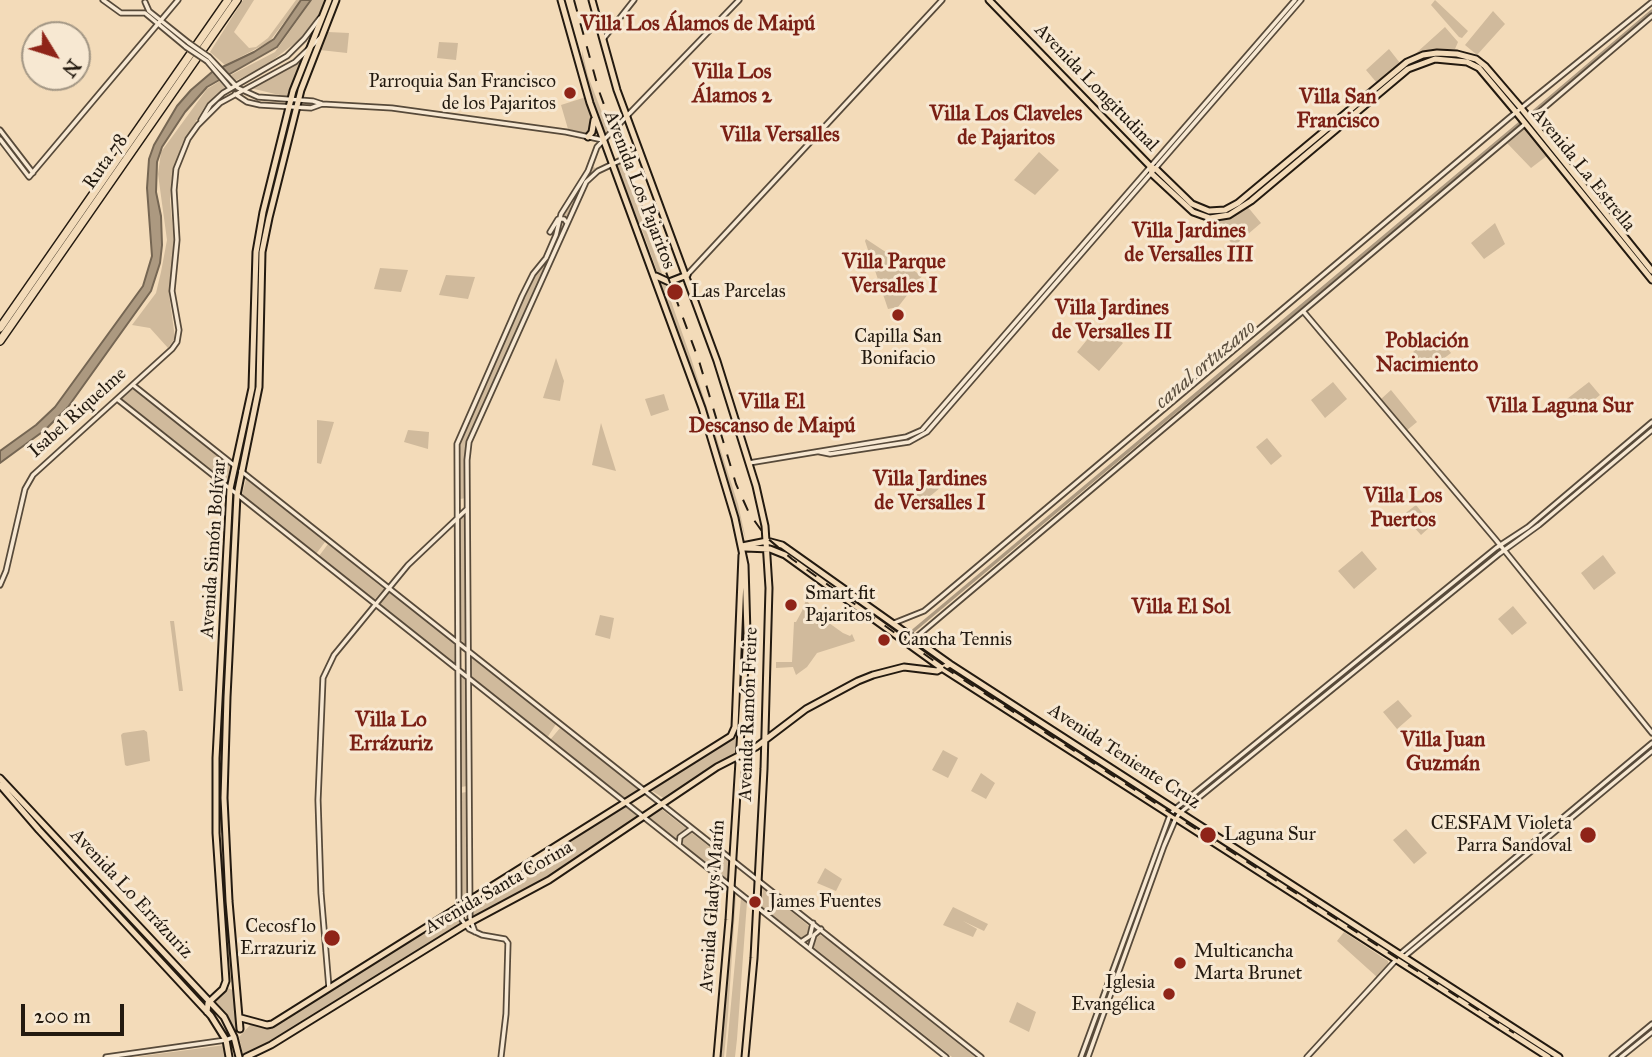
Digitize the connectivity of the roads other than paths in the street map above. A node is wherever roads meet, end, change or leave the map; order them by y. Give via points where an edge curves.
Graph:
1 (103, 0) edge
2 (178, 0) edge
3 (228, 0) edge
4 (237, 0) edge
5 (329, 0) edge
6 (336, 0) edge
7 (561, 0) edge
8 (592, 0) edge
9 (634, 0) edge
10 (738, 0) edge
11 (942, 0) edge
12 (989, 0) edge
13 (1295, 0) edge
14 (1301, 0) edge
15 (146, 1) edge
16 (1652, 2) edge
17 (325, 10) junction
18 (136, 11) junction
19 (1652, 16) edge
20 (160, 22) junction
21 (323, 34) junction
22 (603, 39) junction
23 (309, 51) junction
24 (231, 85) junction
25 (241, 90) junction
26 (235, 93) junction
27 (294, 103) junction
28 (1519, 110) junction
29 (595, 117) junction
30 (627, 117) junction
31 (1528, 121) junction
32 (198, 125) junction
33 (0, 130) edge
34 (588, 137) junction
35 (0, 139) edge
36 (603, 139) junction
37 (596, 149) junction
38 (640, 151) junction
39 (592, 159) junction
40 (613, 164) junction
41 (600, 170) junction
42 (1153, 170) junction
43 (31, 175) junction
44 (559, 218) junction
45 (567, 223) junction
46 (550, 232) dead end
47 (540, 265) junction
48 (546, 270) junction
49 (1652, 271) edge
50 (654, 273) junction
51 (687, 275) junction
52 (1652, 281) edge
53 (1303, 311) junction
54 (0, 328) edge
55 (0, 341) edge
56 (486, 376) junction
57 (496, 380) junction
58 (133, 385) junction
59 (117, 399) junction
60 (1652, 422) edge
61 (1652, 430) edge
62 (749, 463) junction
63 (234, 465) junction
64 (241, 471) junction
65 (230, 489) junction
66 (237, 495) junction
67 (468, 507) junction
68 (457, 518) junction
69 (767, 545) junction
70 (1500, 545) junction
71 (742, 548) junction
72 (1504, 550) junction
73 (0, 585) edge
74 (389, 588) junction
75 (375, 604) junction
76 (892, 624) junction
77 (914, 639) junction
78 (458, 642) junction
79 (469, 651) junction
80 (950, 664) junction
81 (943, 669) junction
82 (458, 671) junction
83 (469, 680) junction
84 (765, 731) junction
85 (1652, 733) edge
86 (733, 734) joint
87 (773, 735) junction
88 (765, 741) junction
89 (1652, 743) edge
90 (1251, 747) junction
91 (1652, 751) edge
92 (1254, 752) junction
93 (738, 757) junction
94 (0, 778) edge
95 (0, 785) edge
96 (648, 792) junction
97 (663, 804) junction
98 (628, 805) junction
99 (1178, 810) junction
100 (1173, 816) junction
101 (643, 817) junction
102 (693, 829) junction
103 (678, 845) junction
104 (732, 860) junction
105 (758, 880) junction
106 (730, 887) junction
107 (470, 903) junction
108 (757, 908) junction
109 (460, 909) junction
110 (467, 921) junction
111 (813, 923) junction
112 (821, 929) junction
113 (801, 942) junction
114 (810, 949) junction
115 (1403, 955) junction
116 (1396, 960) junction
117 (235, 977) junction
118 (225, 984) junction
119 (329, 988) junction
120 (198, 989) junction
121 (218, 992) junction
122 (237, 992) junction
123 (209, 1001) junction
124 (207, 1012) junction
125 (241, 1018) junction
126 (251, 1021) junction
127 (1652, 1024) edge
128 (240, 1029) junction
129 (1652, 1032) edge
130 (234, 1037) junction
131 (228, 1048) edge
132 (238, 1051) edge
133 (106, 1057) edge
134 (246, 1057) edge
135 (501, 1057) edge
136 (717, 1057) edge
137 (745, 1057) edge
138 (946, 1057) edge
139 (981, 1057) edge
140 (1081, 1057) edge
141 (1088, 1057) edge
142 (1307, 1057) edge
143 (1548, 1057) edge
144 (1559, 1057) edge
145 (1612, 1057) edge
146 (1621, 1057) edge

1 - 18 street via 119,12
2 - 20 street
3 - 54 highway, Ruta 78
4 - 55 highway, Ruta 78
5 - 17 main road, Avenida Simón Bolívar
6 - 21 main road
7 - 29 main road, Avenida Los Pajaritos
8 - 22 main road, Avenida Los Pajaritos
9 - 22 street
10 - 30 street
11 - 51 street
12 - 42 main road, Avenida Longitudinal
13 - 42 street
14 - 42 street
15 - 18 street
15 - 20 street
16 - 28 street
17 - 23 main road, Avenida Simón Bolívar
17 - 24 street via 287,56
18 - 20 street
19 - 31 street
20 - 24 street, bridge via 216,66
20 - 43 street
21 - 23 street
21 - 27 main road, Avenida Simón Bolívar
22 - 30 main road, Avenida Los Pajaritos
23 - 25 street
23 - 27 main road, Avenida Simón Bolívar
24 - 25 street
24 - 26 street
24 - 32 street via 209,105
25 - 26 street
25 - 27 street
26 - 27 street via 255,104
26 - 32 street
27 - 34 street via 392,108
27 - 63 main road, Avenida Simón Bolívar via 261,218 252,388
27 - 64 main road, Avenida Simón Bolívar via 262,252 259,387
28 - 31 main road, Avenida La Estrella
28 - 42 main road, Avenida Longitudinal via 1475,65 1430,60 1402,73 1230,215 1210,218 1195,213
28 - 76 street via 934,603
29 - 34 main road
29 - 36 main road, Avenida Los Pajaritos
30 - 36 street
30 - 38 main road, Avenida Los Pajaritos
31 - 49 main road, Avenida La Estrella
31 - 52 main road, Avenida La Estrella
31 - 53 street
32 - 58 street, Isabel Riquelme via 186,144 174,181 177,240 172,291 179,333 176,344
33 - 43 street
34 - 36 street
34 - 37 street
35 - 43 street
36 - 37 street
36 - 40 main road, Avenida Los Pajaritos
37 - 39 street
38 - 40 street
38 - 51 main road, Avenida Los Pajaritos
39 - 41 street
39 - 44 street
40 - 41 street
40 - 50 main road, Avenida Los Pajaritos
41 - 45 street via 586,182
42 - 62 street via 922,430 906,437
44 - 45 street
44 - 46 street
44 - 47 street via 555,238
45 - 48 street
47 - 48 street
47 - 56 street
48 - 57 street
50 - 51 main road via 669,282
50 - 71 main road, Avenida Los Pajaritos via 718,459
51 - 62 main road, Avenida Los Pajaritos
53 - 70 street
53 - 77 street
56 - 57 street
56 - 68 street via 457,444
57 - 67 street via 469,442
58 - 59 street, Isabel Riquelme
58 - 63 street
59 - 65 street
59 - 73 street, Isabel Riquelme via 30,478
60 - 70 street via 1528,527
61 - 72 street
62 - 69 main road, Avenida Los Pajaritos
63 - 64 street
63 - 65 main road, Avenida Simón Bolívar
64 - 66 main road, Avenida Simón Bolívar
64 - 74 street
65 - 66 street
65 - 118 main road, Avenida Simón Bolívar via 216,758
66 - 75 street
66 - 117 main road, Avenida Simón Bolívar via 225,794
67 - 68 street
67 - 79 street
68 - 74 street
68 - 78 street
69 - 71 main road, Avenida Teniente Cruz
69 - 76 main road, Avenida Teniente Cruz via 782,545
69 - 81 main road, Avenida Teniente Cruz
69 - 84 main road, Avenida Ramón Freire
70 - 72 street
70 - 90 street
71 - 86 main road, Avenida Los Pajaritos
71 - 93 main road, Avenida Los Pajaritos via 748,604
72 - 85 street
72 - 92 street
74 - 75 street
74 - 78 street
75 - 82 street
75 - 119 street via 330,661 321,687 318,796
76 - 77 main road, Avenida Teniente Cruz
77 - 80 main road, Avenida Teniente Cruz
78 - 79 street
78 - 82 street
79 - 83 street
79 - 96 street
80 - 81 main road
80 - 99 main road, Avenida Teniente Cruz
81 - 87 main road, Avenida Santa Corina via 904,667 863,679 802,712
81 - 100 main road, Avenida Teniente Cruz
82 - 83 street
82 - 109 street
83 - 98 street
83 - 107 street
84 - 87 main road
84 - 88 main road, Avenida Ramón Freire
86 - 96 main road, Avenida Santa Corina
87 - 88 main road, Avenida Santa Corina
88 - 93 main road, Avenida Santa Corina
88 - 105 main road, Avenida Ramón Freire
89 - 115 street
90 - 92 street
90 - 99 street
91 - 115 street
92 - 99 street
93 - 97 main road, Avenida Santa Corina
93 - 104 main road, Avenida Gladys Marín
94 - 120 main road, Avenida Lo Errázuriz
95 - 124 main road, Avenida Lo Errázuriz
96 - 97 street
96 - 98 main road, Avenida Santa Corina
97 - 101 main road, Avenida Santa Corina
97 - 102 street
98 - 101 street
98 - 107 main road, Avenida Santa Corina
99 - 100 street
99 - 115 main road, Avenida Teniente Cruz
100 - 116 main road, Avenida Teniente Cruz
100 - 140 street
100 - 141 street
101 - 103 street
101 - 110 main road, Avenida Santa Corina via 549,880
102 - 103 street via 684,832
102 - 104 street
103 - 106 street
104 - 105 street
104 - 106 main road, Avenida Gladys Marín
105 - 108 main road
105 - 111 street
106 - 108 street
106 - 136 main road, Avenida Gladys Marín
107 - 109 main road, Avenida Santa Corina
107 - 110 street
108 - 113 street
108 - 137 main road
109 - 110 street
109 - 119 main road, Avenida Santa Corina
110 - 134 main road, Avenida Santa Corina
110 - 135 street via 477,933 503,939 508,945
111 - 112 street
111 - 113 street via 810,936
112 - 114 street
112 - 139 street
113 - 114 street
114 - 138 street
115 - 116 street
115 - 144 main road, Avenida Teniente Cruz
116 - 142 street
116 - 143 main road, Avenida Teniente Cruz
117 - 118 main road
117 - 122 main road, Avenida Simón Bolívar
118 - 121 main road
118 - 122 main road
119 - 126 main road, Avenida Santa Corina via 269,1025
120 - 121 main road
120 - 123 main road, Avenida Lo Errázuriz
121 - 123 main road
122 - 125 main road, Avenida Simón Bolívar
123 - 124 main road
123 - 130 main road, Avenida Lo Errázuriz
124 - 131 main road, Avenida Lo Errázuriz
125 - 126 main road, Avenida Santa Corina
125 - 128 main road, Avenida Simón Bolívar
126 - 128 main road, Avenida Santa Corina
127 - 145 street
128 - 130 main road
129 - 146 street
130 - 131 street
130 - 132 main road, Avenida Lo Errázuriz
131 - 133 street

